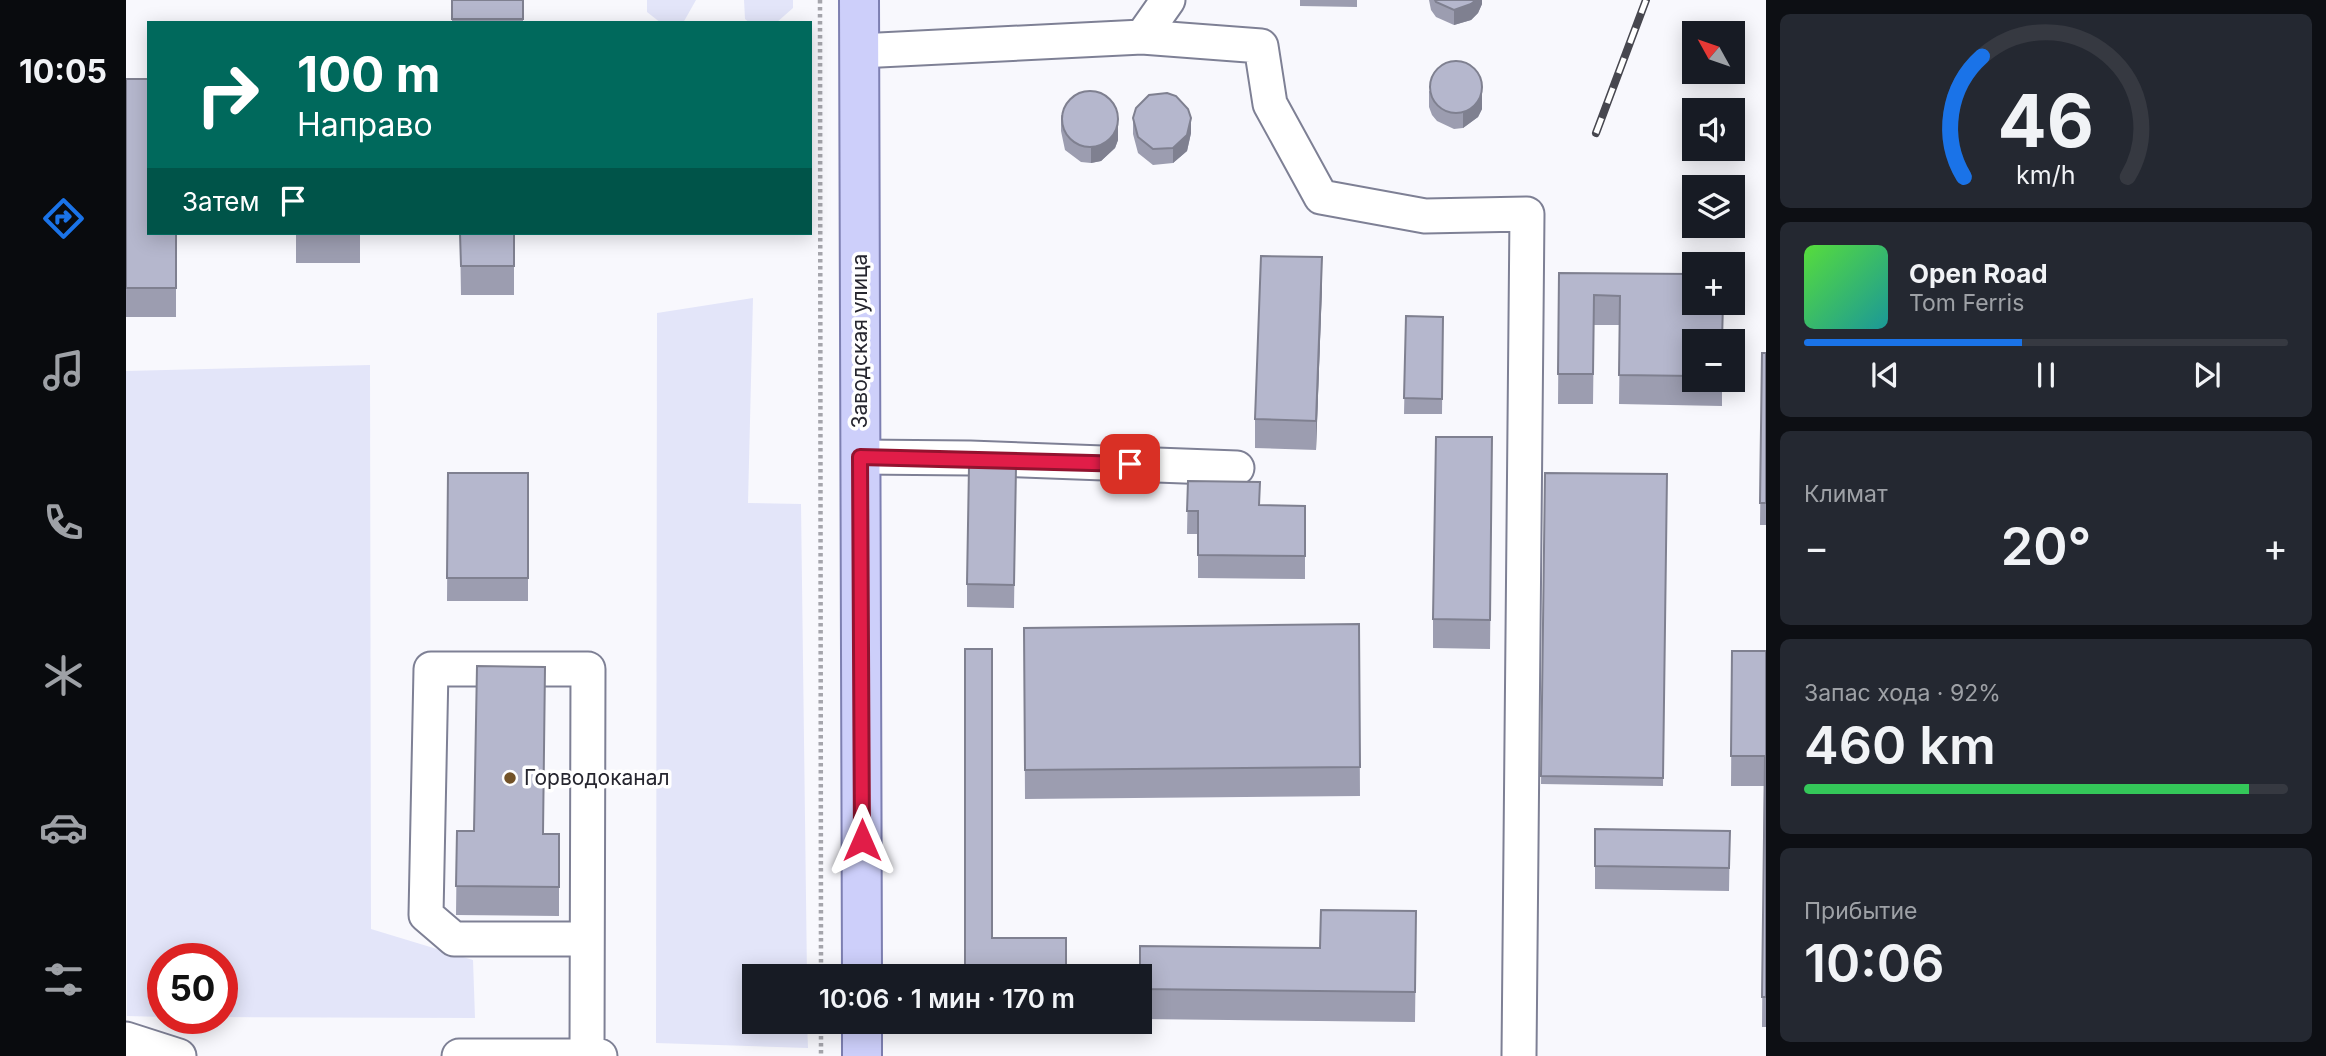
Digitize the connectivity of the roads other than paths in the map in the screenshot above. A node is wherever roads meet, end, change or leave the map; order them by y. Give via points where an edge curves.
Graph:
1 (859, 0) edge
2 (1168, 0) edge
3 (1142, 37) junction
4 (859, 51) junction
5 (860, 457) junction
6 (1237, 468) dead end
7 (587, 939) junction
8 (862, 964) edge
9 (862, 1034) edge
10 (126, 1039) edge
11 (593, 1055) edge
12 (179, 1056) edge
13 (459, 1056) edge
14 (862, 1056) edge
15 (1520, 1056) edge

1 - 4 main road, Заводская улица
2 - 3 lane
3 - 4 lane
3 - 15 lane via 1261,46 1270,104 1321,197 1426,216 1527,214
4 - 5 main road, Заводская улица
5 - 6 lane
5 - 8 main road, Заводская улица
7 - 7 lane via 588,669 431,669 426,915 454,939
7 - 11 lane
9 - 14 main road
10 - 12 lane
11 - 13 lane

